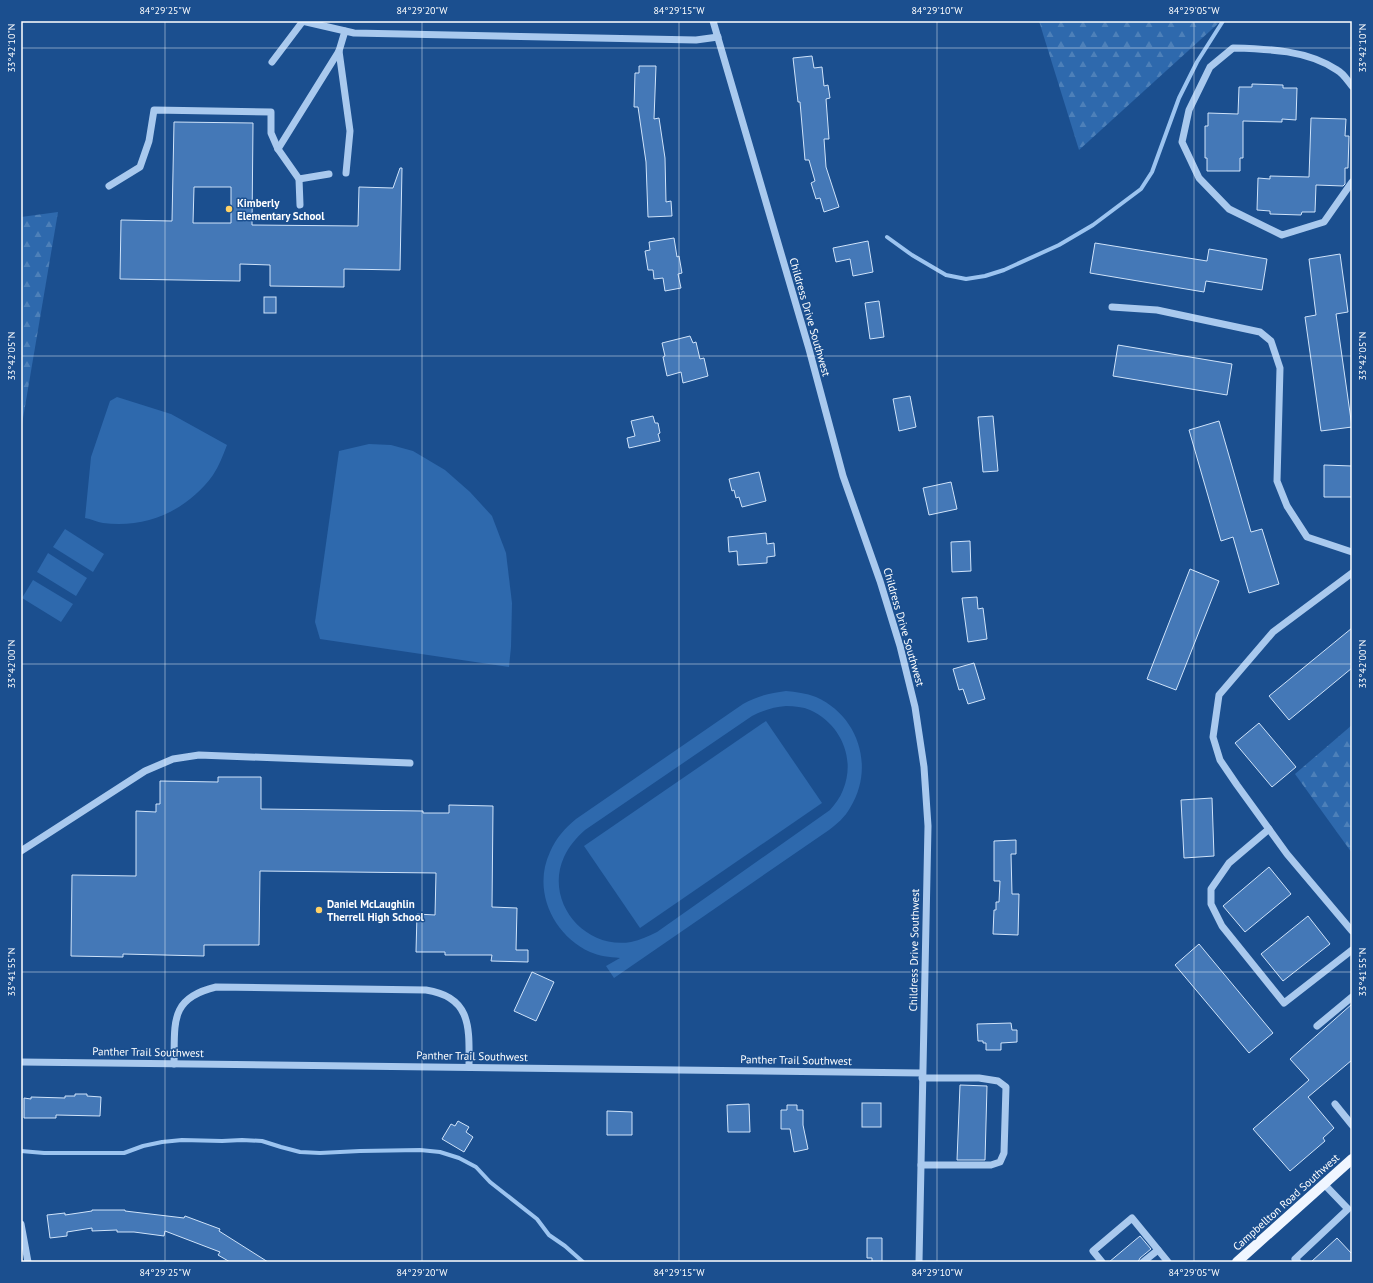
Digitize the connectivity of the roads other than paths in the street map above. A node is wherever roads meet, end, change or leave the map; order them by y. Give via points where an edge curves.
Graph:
1 (303, 21) edge
2 (713, 21) edge
3 (345, 31) junction
4 (718, 37) junction
5 (339, 51) junction
6 (272, 62) dead end
7 (1352, 86) edge
8 (278, 149) junction
9 (346, 173) dead end
10 (329, 174) dead end
11 (299, 179) junction
12 (1352, 182) edge
13 (109, 186) dead end
14 (300, 205) dead end
15 (1112, 307) dead end
16 (1352, 552) edge
17 (1352, 573) edge
18 (410, 763) dead end
19 (1269, 829) junction
20 (21, 851) edge
21 (1352, 932) edge
22 (1352, 950) edge
23 (1352, 997) edge
24 (1317, 1026) dead end
25 (21, 1062) edge
26 (174, 1064) junction
27 (469, 1068) junction
28 (922, 1076) junction
29 (1335, 1104) dead end
30 (1352, 1125) edge
31 (1352, 1159) edge
32 (921, 1165) junction
33 (1324, 1184) junction
34 (21, 1224) edge
35 (1158, 1250) junction
36 (28, 1262) edge
37 (919, 1262) edge
38 (1102, 1262) edge
39 (1143, 1262) edge
40 (1168, 1262) edge
41 (1237, 1262) edge
42 (1298, 1262) edge

1 - 3 street
1 - 6 street
2 - 4 street, Childress Drive Southwest
3 - 4 street via 696,40
3 - 5 street
4 - 28 street, Childress Drive Southwest via 843,476 880,581 915,707 924,767 928,826
5 - 8 street
5 - 9 street via 350,130
7 - 12 street via 1339,70 1308,56 1265,49 1233,48 1210,67 1189,110 1182,142 1199,178 1229,209 1282,235 1324,222
8 - 11 street
8 - 13 street via 271,133 271,112 154,110 149,141 140,167
10 - 11 street
11 - 14 street
15 - 16 street via 1157,310 1260,332 1271,341 1280,368 1277,481 1287,506 1307,537
17 - 19 street via 1273,632 1218,695 1213,737 1220,760
18 - 20 street via 199,755 173,759 145,771
19 - 21 street
19 - 22 street via 1229,863 1211,889 1210,904 1222,926 1284,1003
23 - 24 street
25 - 26 street, Panther Trail Southwest
26 - 27 street, Panther Trail Southwest
26 - 27 street via 177,1016 186,999 210,988 240,987 436,992 459,1006 466,1019 469,1031
27 - 28 street, Panther Trail Southwest
28 - 32 street, Childress Drive Southwest
28 - 32 street, Panther Trail Southwest via 979,1078 998,1081 1006,1087 1004,1153 1000,1162 991,1165
29 - 30 street
31 - 33 main road, Campbellton Road Southwest
32 - 37 street, Childress Drive Southwest
33 - 41 main road, Campbellton Road Southwest
33 - 42 street via 1348,1209 1295,1259
34 - 36 street
35 - 38 street via 1132,1218 1093,1251
35 - 39 street
35 - 40 street

